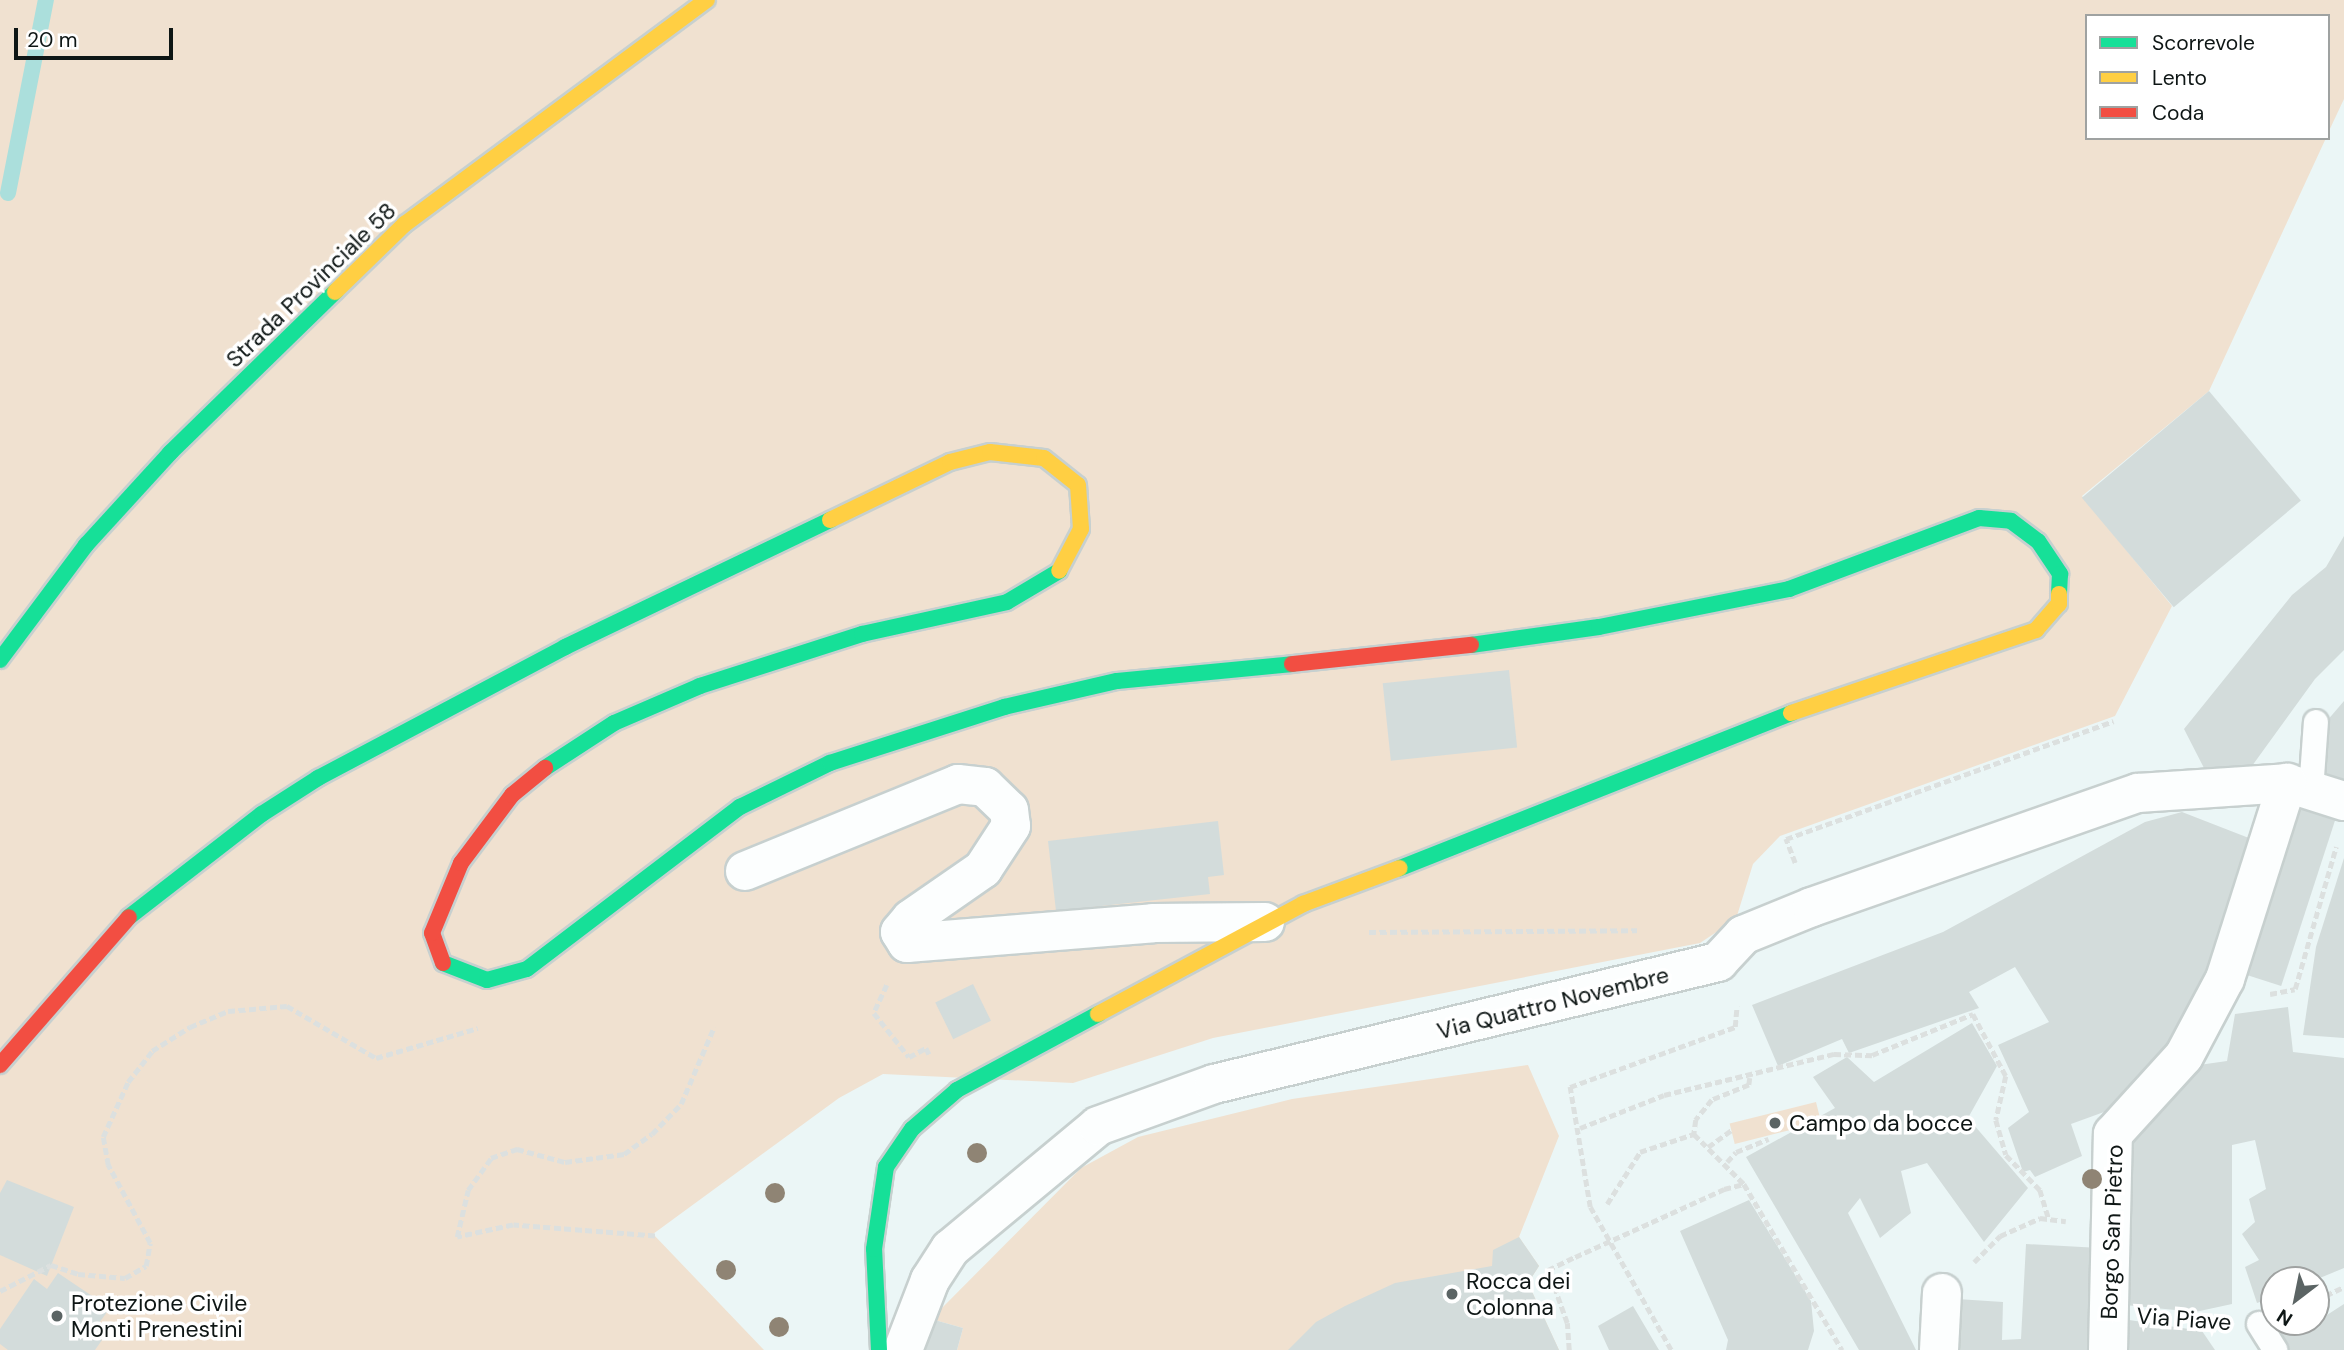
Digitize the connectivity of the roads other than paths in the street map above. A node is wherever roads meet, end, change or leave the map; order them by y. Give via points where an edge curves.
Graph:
1 (707, 0) edge
2 (0, 660) edge
3 (2316, 722) dead end
4 (2314, 791) edge
5 (745, 871) dead end
6 (1265, 922) junction
7 (0, 1065) edge
8 (1942, 1293) dead end
9 (2259, 1324) road end
10 (2109, 1332) edge
11 (878, 1350) edge
12 (903, 1350) edge
13 (1939, 1350) edge
14 (2275, 1350) edge

1 - 2 street, Strada Provinciale 58 via 405,224 170,453 86,545
3 - 4 lane
4 - 10 street, Borgo San Pietro via 2184,1056 2113,1134
4 - 12 street, Via Quattro Novembre via 2138,793 1812,907 1743,935 1718,962 1214,1084 1098,1126 950,1249 930,1280
5 - 6 street via 958,784 985,787 1009,810 1011,826 983,869 905,925 900,932 907,943 1153,923
6 - 7 street via 1382,872 1642,776 1757,724 2036,630 2059,604 2060,574 2038,541 2011,521 1979,518 1953,524 1846,572 1789,589 1599,626 1085,687 888,743 769,791 715,822 527,970 487,980 458,973 443,963 432,933 461,863 512,795 555,760 614,723 700,685 862,634 1007,602 1054,578 1069,559 1081,529 1078,485 1044,458 990,452 940,467 602,629 318,778 262,814 128,918
6 - 11 street via 957,1090 912,1129 886,1167 880,1198 874,1249
8 - 13 street
9 - 14 lane

